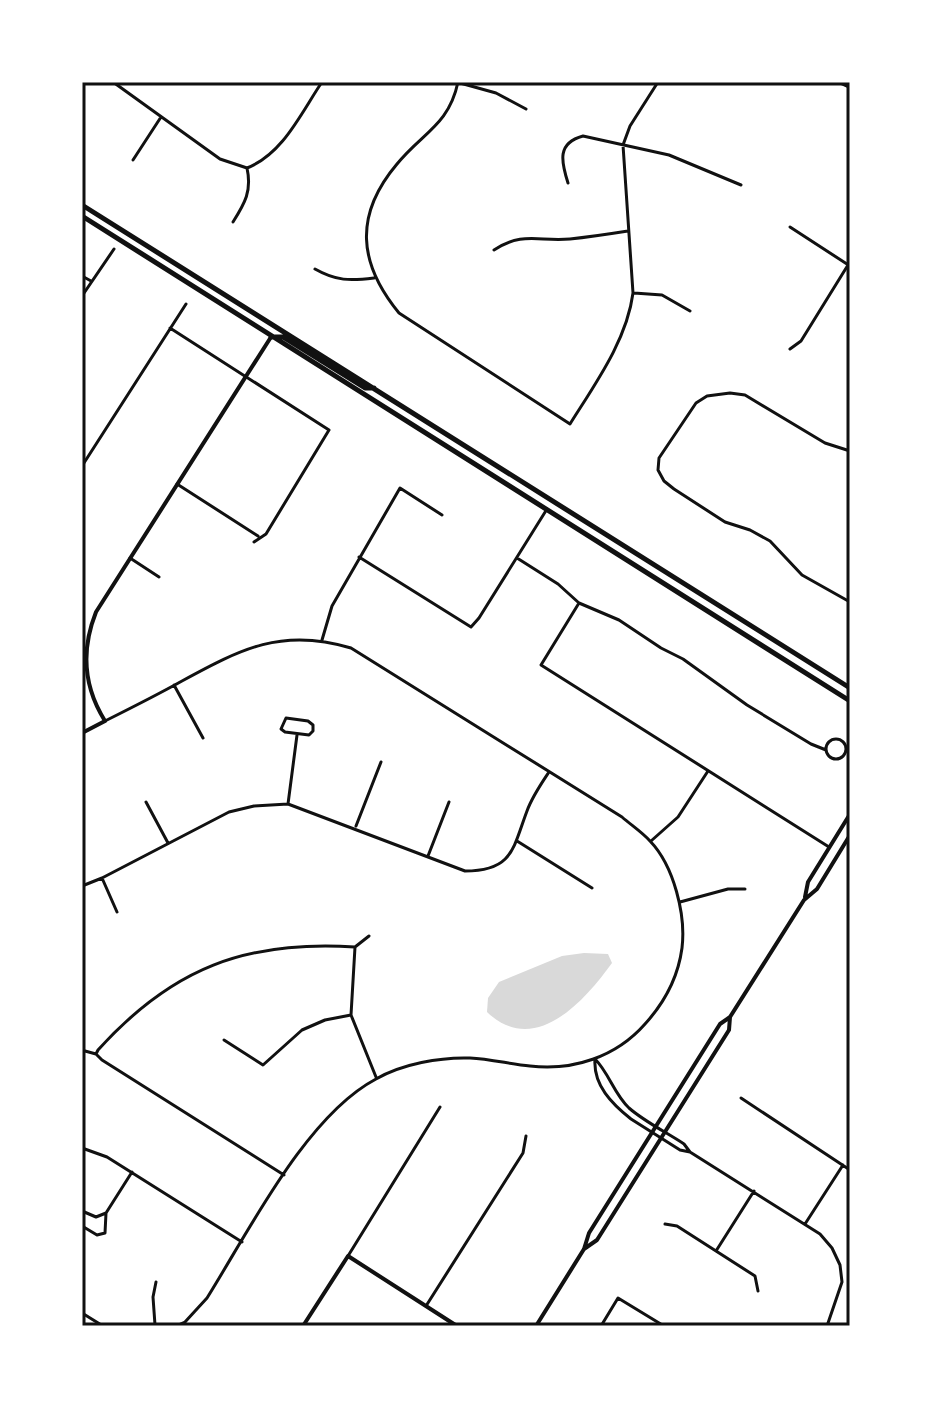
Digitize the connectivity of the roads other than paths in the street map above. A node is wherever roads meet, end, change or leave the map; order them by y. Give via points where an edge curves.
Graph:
1 (113, 82) edge
2 (322, 82) edge
3 (458, 82) edge
4 (658, 82) edge
5 (839, 82) edge
6 (850, 87) edge
7 (526, 109) dead end
8 (161, 117) junction
9 (623, 145) junction
10 (133, 160) dead end
11 (247, 168) junction
12 (568, 183) dead end
13 (741, 185) dead end
14 (82, 205) edge
15 (82, 216) edge
16 (233, 222) dead end
17 (790, 227) dead end
18 (628, 231) junction
19 (114, 249) dead end
20 (494, 250) dead end
21 (849, 266) edge
22 (315, 269) dead end
23 (82, 276) edge
24 (374, 278) junction
25 (91, 281) junction
26 (633, 293) junction
27 (82, 296) edge
28 (186, 304) dead end
29 (690, 311) dead end
30 (170, 328) junction
31 (271, 337) junction
32 (790, 349) dead end
33 (245, 377) junction
34 (375, 388) junction
35 (327, 437) junction
36 (332, 440) dead end
37 (850, 451) edge
38 (82, 466) edge
39 (177, 484) junction
40 (547, 509) junction
41 (442, 515) dead end
42 (259, 537) junction
43 (254, 542) dead end
44 (359, 557) junction
45 (130, 558) junction
46 (517, 558) junction
47 (159, 577) dead end
48 (850, 602) edge
49 (579, 603) junction
50 (84, 640) edge
51 (322, 640) junction
52 (174, 685) junction
53 (850, 688) edge
54 (850, 701) edge
55 (105, 721) junction
56 (82, 733) edge
57 (297, 735) junction
58 (203, 738) dead end
59 (826, 750) junction
60 (381, 762) dead end
61 (549, 771) junction
62 (708, 771) junction
63 (146, 802) dead end
64 (449, 802) dead end
65 (288, 804) junction
66 (850, 814) edge
67 (356, 828) junction
68 (850, 835) edge
69 (517, 841) junction
70 (651, 841) junction
71 (168, 843) junction
72 (829, 847) junction
73 (428, 856) junction
74 (102, 878) junction
75 (82, 886) edge
76 (592, 888) dead end
77 (745, 889) dead end
78 (804, 900) junction
79 (680, 902) junction
80 (117, 912) dead end
81 (369, 936) dead end
82 (355, 947) junction
83 (351, 1015) junction
84 (730, 1017) junction
85 (224, 1040) dead end
86 (85, 1051) dead end
87 (96, 1054) junction
88 (595, 1059) junction
89 (377, 1078) junction
90 (741, 1098) dead end
91 (440, 1107) dead end
92 (656, 1126) junction
93 (665, 1132) junction
94 (652, 1133) junction
95 (526, 1136) dead end
96 (661, 1139) junction
97 (82, 1148) edge
98 (690, 1152) junction
99 (843, 1165) junction
100 (850, 1170) edge
101 (132, 1172) junction
102 (284, 1175) junction
103 (754, 1191) junction
104 (82, 1211) edge
105 (106, 1213) junction
106 (665, 1224) dead end
107 (805, 1224) junction
108 (82, 1226) edge
109 (242, 1242) junction
110 (584, 1249) junction
111 (716, 1251) junction
112 (348, 1256) junction
113 (156, 1282) dead end
114 (758, 1291) dead end
115 (426, 1306) junction
116 (82, 1313) edge
117 (103, 1326) edge
118 (156, 1326) edge
119 (176, 1326) edge
120 (303, 1326) edge
121 (457, 1326) edge
122 (536, 1326) edge
123 (601, 1326) edge
124 (664, 1326) edge
125 (827, 1326) edge

1 - 8 street
2 - 11 street via 278,149
3 - 7 street
3 - 24 street via 453,103 397,164 372,203 365,243
4 - 9 street
5 - 6 main road
8 - 10 street
8 - 11 street via 220,159
9 - 12 street via 583,136 571,139 563,150
9 - 13 street via 669,155
9 - 18 street
11 - 16 street via 247,200
14 - 34 highway
15 - 31 highway
17 - 21 street
18 - 20 street via 566,239 524,237
18 - 26 street
19 - 25 street
21 - 32 street via 801,341
22 - 24 street via 348,282
23 - 25 street
24 - 26 street via 399,313 570,424 605,368 631,310
25 - 27 street
26 - 29 street via 662,295
28 - 30 street
30 - 33 street
30 - 38 street
31 - 33 main road
31 - 34 highway via 283,337 365,388
31 - 40 highway
33 - 35 street via 329,430
33 - 39 main road
34 - 53 highway
35 - 36 street
35 - 42 street via 266,534
37 - 48 street via 825,443 745,395 730,393 707,396 688,413 659,458 658,470 664,481 725,522 770,541 802,575
39 - 42 street
39 - 45 main road
40 - 46 street
40 - 54 highway
41 - 44 street via 400,488
42 - 43 street
44 - 46 street via 471,627
44 - 51 street via 332,606
45 - 47 street
45 - 50 main road
46 - 49 street
49 - 59 street via 619,620
49 - 62 street via 541,665
50 - 55 main road via 86,675
51 - 52 street via 254,646
51 - 61 street via 378,663
52 - 55 street
52 - 58 street
55 - 56 main road
57 - 57 street via 309,735 313,725 286,718 281,729
57 - 65 street
59 - 59 street via 838,759 846,744 834,739
60 - 67 street
61 - 69 street
61 - 70 street
62 - 70 street via 678,817
62 - 72 street
63 - 71 street
64 - 73 street
65 - 67 street
65 - 71 street via 229,812
66 - 72 main road
67 - 73 street
68 - 78 main road via 817,889
69 - 73 street via 508,856 485,871 465,871
69 - 76 street
70 - 79 street
71 - 74 street
72 - 78 main road via 808,882
74 - 75 street
74 - 80 street
77 - 79 street
78 - 84 main road
79 - 88 street via 684,934 670,989 641,1029
81 - 82 street
82 - 83 street
82 - 87 street via 298,945 211,964 151,999
83 - 85 street via 302,1030 263,1065
83 - 89 street
84 - 92 main road via 720,1024
84 - 93 main road via 729,1030
86 - 87 street
87 - 102 street
88 - 89 street via 547,1067 441,1060
88 - 92 street via 629,1108
88 - 94 street via 603,1091
89 - 102 street via 332,1111
90 - 99 street
91 - 112 street
92 - 93 street
92 - 94 main road
93 - 96 main road
93 - 98 street
94 - 96 street
94 - 110 main road
95 - 115 street via 523,1153
96 - 98 street
96 - 110 main road via 597,1240
97 - 101 street
98 - 103 street
99 - 100 street
99 - 107 street
101 - 105 street
101 - 109 street
102 - 109 street
103 - 107 street
103 - 111 street
104 - 105 street via 96,1217
105 - 108 street via 103,1235
106 - 111 street
107 - 125 street via 832,1248 840,1265 842,1282
109 - 119 street via 197,1311
110 - 122 main road
111 - 114 street via 755,1276
112 - 115 main road
112 - 120 main road
113 - 118 street
115 - 121 main road
116 - 117 street
123 - 124 street via 618,1298

